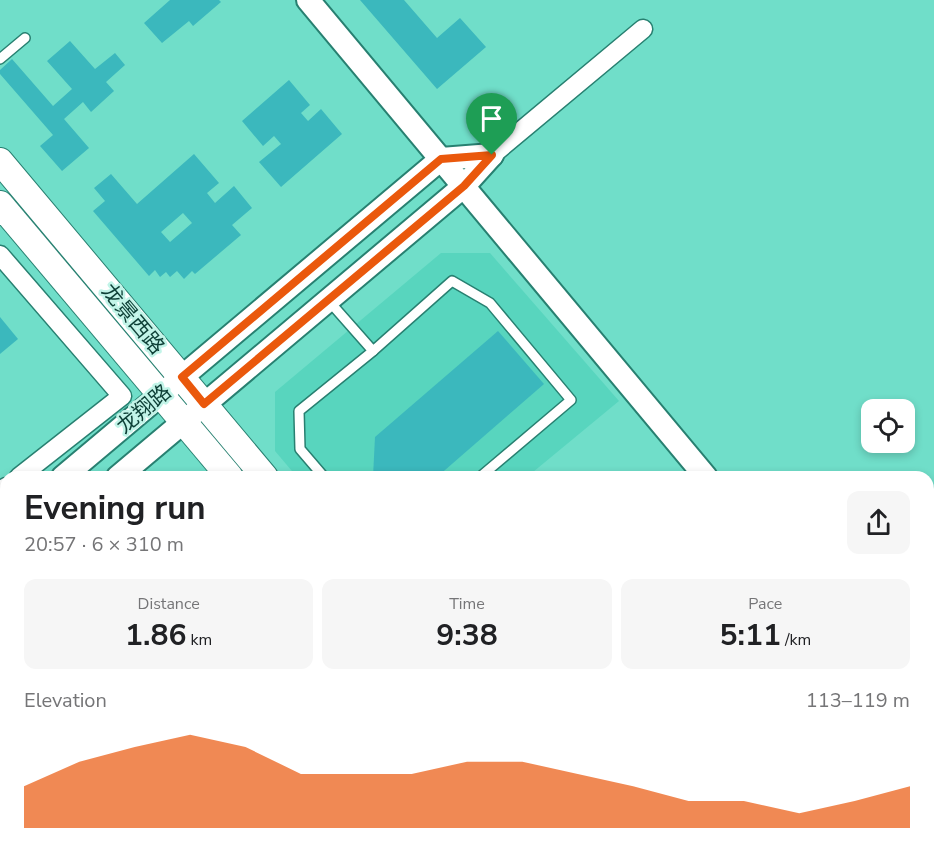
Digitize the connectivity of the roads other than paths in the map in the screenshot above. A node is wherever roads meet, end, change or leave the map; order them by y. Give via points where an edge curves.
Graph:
1 (308, 0) edge
2 (643, 29) dead end
3 (25, 38) dead end
4 (0, 59) edge
5 (492, 155) junction
6 (441, 159) junction
7 (0, 161) edge
8 (464, 186) junction
9 (0, 204) edge
10 (0, 255) edge
11 (328, 300) junction
12 (373, 351) junction
13 (182, 377) junction
14 (160, 395) junction
15 (204, 404) junction
16 (183, 422) junction
17 (27, 471) edge
18 (70, 471) edge
19 (125, 471) edge
20 (225, 471) edge
21 (260, 471) edge
22 (319, 471) edge
23 (487, 471) edge
24 (701, 471) edge

1 - 6 street
2 - 5 street
3 - 4 lane
5 - 6 street
5 - 8 street, 龙翔路
6 - 8 street
6 - 13 street, 龙翔路
7 - 13 main road, 龙景西路
8 - 11 street, 龙翔路
8 - 24 street
9 - 14 main road, 龙景西路
10 - 17 street via 122,396
11 - 12 lane
11 - 15 street, 龙翔路
12 - 22 lane via 299,411 300,449
12 - 23 lane via 452,281 490,303 571,400
13 - 14 street, 龙翔路
13 - 15 main road, 龙景西路
14 - 16 main road, 龙景西路
14 - 18 street, 龙翔路
15 - 16 street, 龙翔路
15 - 21 main road, 龙景西路
16 - 19 street, 龙翔路
16 - 20 main road, 龙景西路

